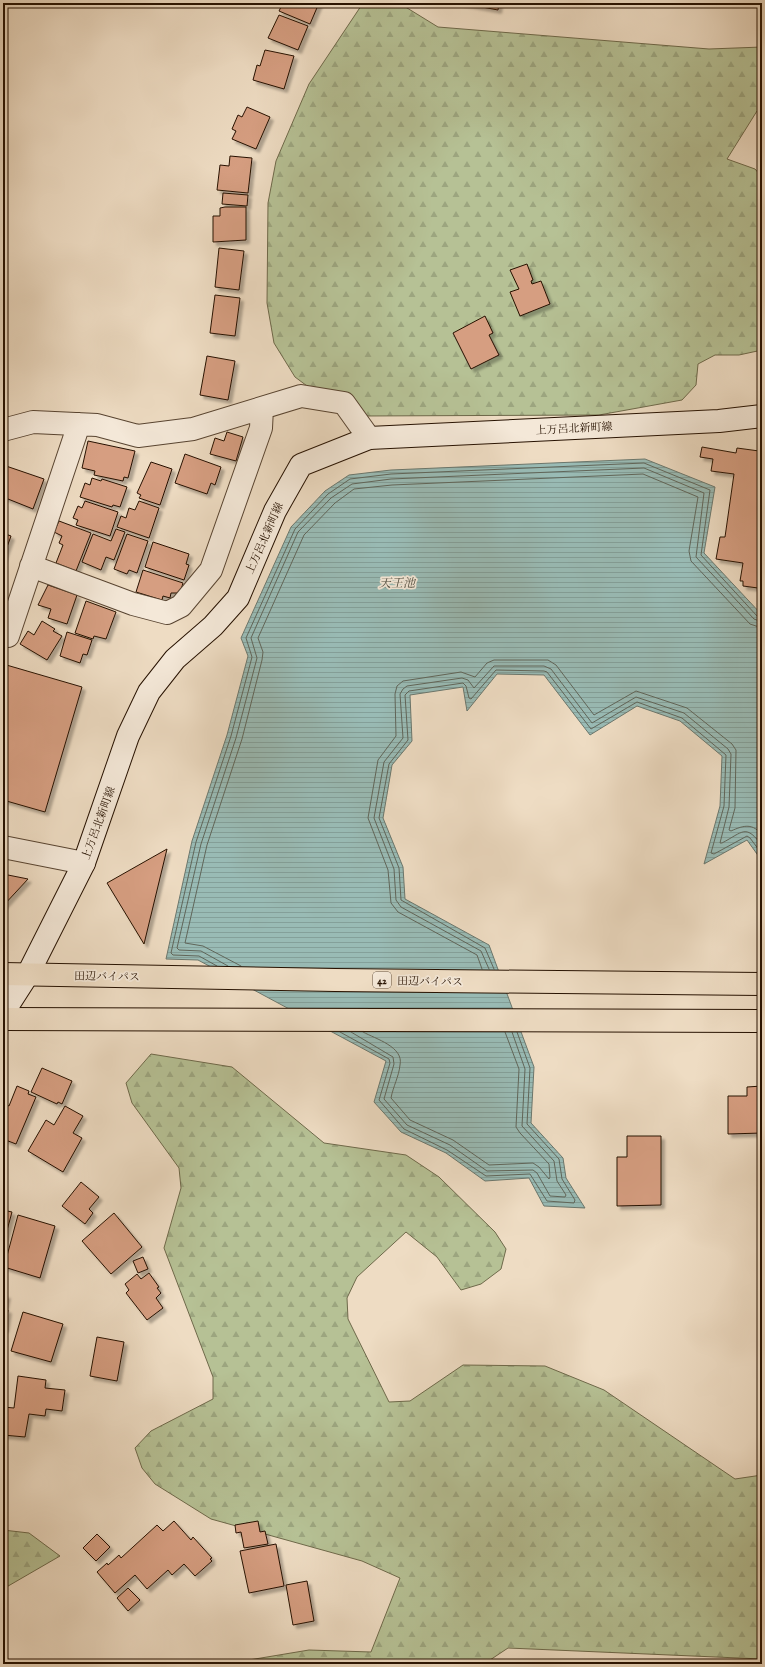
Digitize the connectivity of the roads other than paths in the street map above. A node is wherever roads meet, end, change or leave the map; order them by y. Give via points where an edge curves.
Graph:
1 (262, 408) junction
2 (762, 416) edge
3 (79, 424) junction
4 (3, 430) edge
5 (369, 438) junction
6 (31, 566) junction
7 (8, 636) dead end
8 (3, 847) edge
9 (84, 863) junction
10 (3, 974) edge
11 (28, 974) junction
12 (762, 984) edge
13 (3, 1013) edge
14 (3, 1019) edge
15 (762, 1021) edge

1 - 3 main road via 193,429 138,436 97,425
1 - 5 main road via 301,396 344,403
1 - 6 main road via 262,428 211,570 181,606 167,613 133,604
2 - 5 main road, 上万呂北新町線 via 719,421
3 - 4 main road via 34,422
3 - 6 main road
5 - 9 main road, 上万呂北新町線 via 301,465 275,511 238,598 213,626 175,659 149,692 128,736
6 - 7 main road
8 - 9 main road
9 - 11 main road, 上万呂北新町線
10 - 11 highway, 田辺バイパス / 42
11 - 12 highway, 田辺バイパス / 42
11 - 13 main road, 上万呂北新町線
14 - 15 highway

